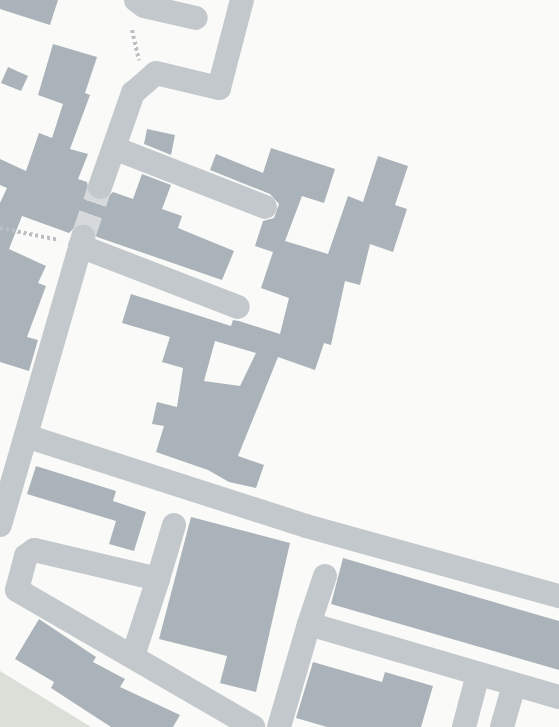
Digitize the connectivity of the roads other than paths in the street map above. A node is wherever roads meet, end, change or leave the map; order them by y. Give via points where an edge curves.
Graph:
1 (136, 0) edge
2 (242, 0) edge
3 (196, 18) dead end
4 (114, 148) junction
5 (100, 187) tunnel mouth
6 (265, 207) dead end
7 (238, 307) dead end
8 (26, 436) junction
9 (0, 525) edge
10 (174, 525) dead end
11 (325, 576) dead end
12 (158, 579) junction
13 (559, 596) edge
14 (309, 624) junction
15 (133, 656) junction
16 (478, 674) junction
17 (514, 685) junction
18 (559, 697) edge
19 (253, 727) edge
20 (279, 727) edge
21 (464, 727) edge
22 (502, 727) edge

1 - 3 street via 144,6
2 - 4 street via 219,88 157,72 133,93
4 - 5 street
4 - 6 street
7 - 8 street via 82,242
8 - 9 street
8 - 13 street via 306,526
10 - 12 street
11 - 14 street
12 - 15 street
12 - 15 street via 34,550 28,553 17,580 19,593
14 - 16 street
14 - 20 street
15 - 19 street
16 - 17 street
16 - 21 street
17 - 18 street
17 - 22 street

